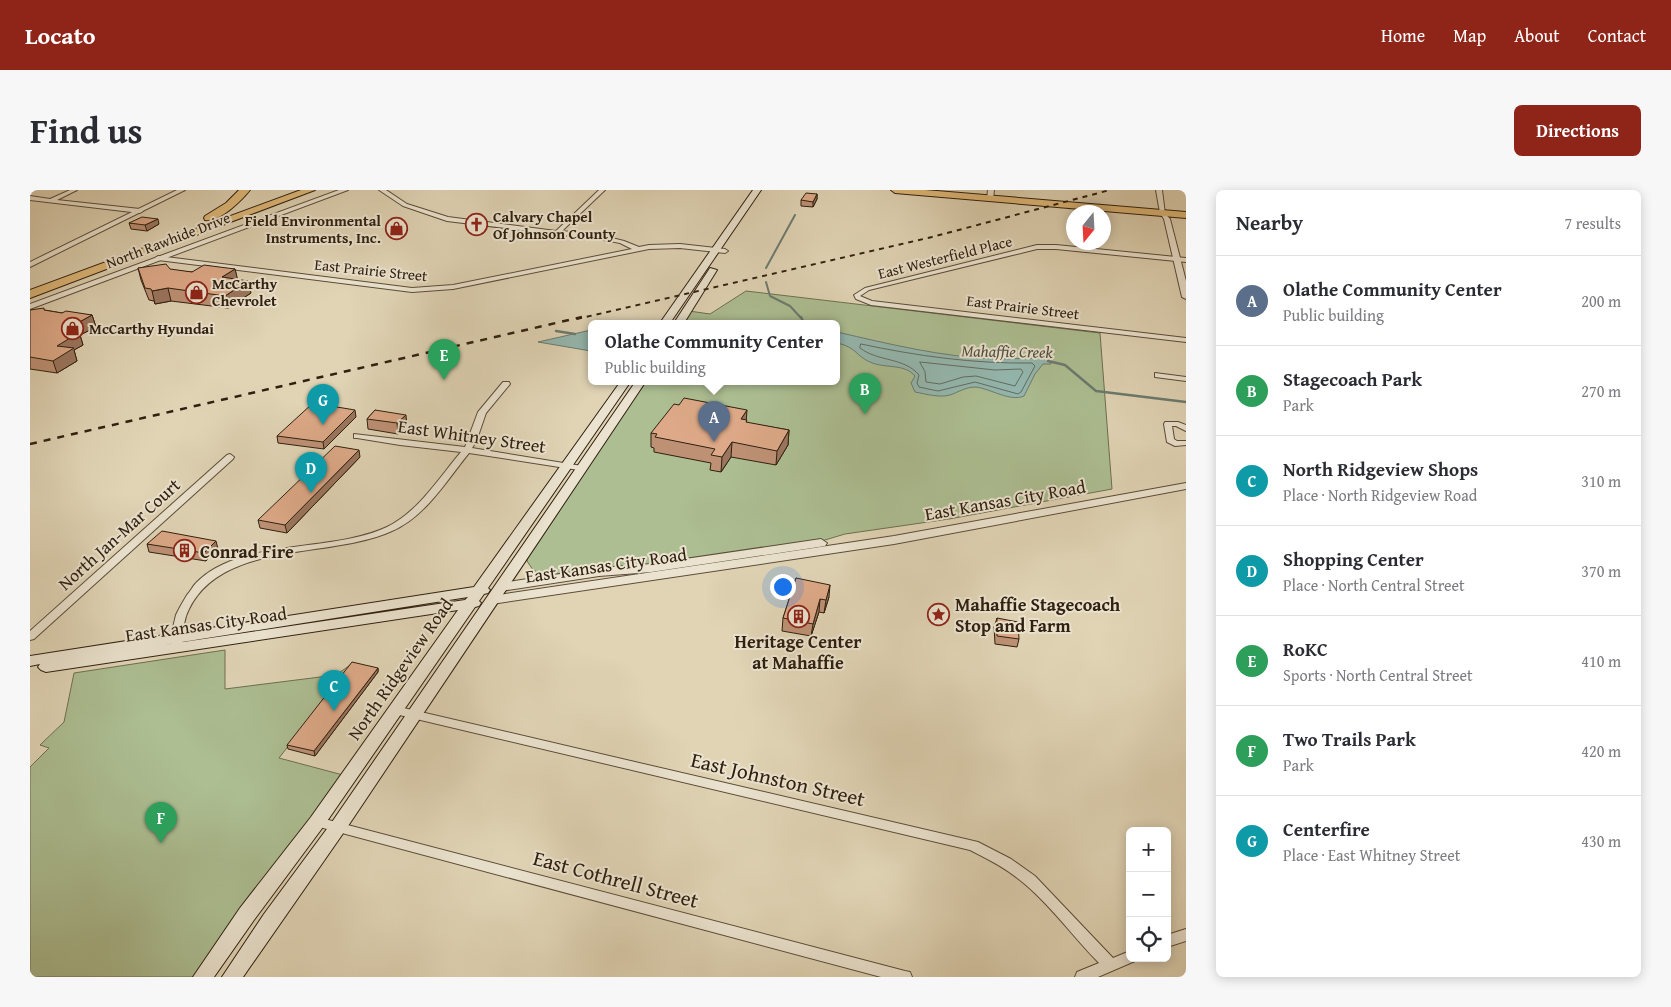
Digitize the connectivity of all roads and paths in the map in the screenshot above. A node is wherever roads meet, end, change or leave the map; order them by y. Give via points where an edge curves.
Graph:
1 (74, 190) edge
2 (182, 190) edge
3 (245, 190) edge
4 (293, 190) edge
5 (310, 190) edge
6 (328, 190) edge
7 (345, 190) edge
8 (382, 190) edge
9 (602, 190) edge
10 (757, 190) edge
11 (766, 190) edge
12 (895, 190) edge
13 (1159, 190) edge
14 (991, 194) edge
15 (30, 198) edge
16 (52, 200) junction
17 (140, 211) junction
18 (1164, 215) junction
19 (1186, 217) edge
20 (189, 228) junction
21 (203, 230) junction
22 (557, 233) junction
23 (638, 249) junction
24 (721, 251) junction
25 (158, 258) junction
26 (1177, 259) junction
27 (1186, 260) edge
28 (30, 265) edge
29 (30, 286) edge
30 (30, 294) edge
31 (1186, 297) edge
32 (858, 298) joint
33 (30, 307) edge
34 (667, 320) edge
35 (681, 320) edge
36 (1186, 340) edge
37 (1158, 375) dead end
38 (1186, 379) edge
39 (506, 384) dead end
40 (623, 385) edge
41 (638, 385) edge
42 (1186, 429) edge
43 (357, 436) dead end
44 (1186, 443) edge
45 (467, 450) junction
46 (230, 457) dead end
47 (566, 466) junction
48 (582, 469) junction
49 (1186, 480) edge
50 (1186, 486) edge
51 (501, 587) junction
52 (479, 590) junction
53 (492, 600) junction
54 (470, 604) junction
55 (30, 637) edge
56 (178, 642) junction
57 (30, 661) edge
58 (30, 670) edge
59 (395, 710) junction
60 (415, 715) junction
61 (317, 822) junction
62 (338, 827) junction
63 (1186, 936) edge
64 (1171, 940) edge
65 (1126, 959) edge
66 (1111, 965) junction
67 (203, 977) edge
68 (232, 977) edge
69 (905, 977) edge
70 (1082, 977) edge

1 - 16 street
2 - 17 street
3 - 20 highway via 230,206
4 - 20 highway
5 - 21 highway
6 - 21 highway
7 - 25 street, North Rawhide Drive
8 - 22 street via 405,206 447,219
9 - 22 street
10 - 24 main road
11 - 24 main road
12 - 14 main road
13 - 18 street
14 - 18 main road via 1016,201
15 - 16 street
16 - 17 street
17 - 28 street
18 - 19 main road
18 - 26 street
20 - 29 highway
21 - 30 highway
22 - 23 street via 611,239
23 - 24 street, East Prairie Street via 680,246
23 - 25 street, East Prairie Street via 429,290
24 - 34 main road via 676,304
24 - 35 main road
25 - 33 street, North Rawhide Drive
26 - 27 street, East Westerfield Place
26 - 31 street
26 - 32 street, East Westerfield Place via 1044,247 867,289 857,294
32 - 36 street, East Prairie Street via 871,303
37 - 38 street
39 - 45 street via 482,412
40 - 47 main road, North Ridgeview Road
41 - 48 main road, North Ridgeview Road
42 - 44 street via 1178,424 1168,424 1170,440 1175,444
43 - 45 street, East Whitney Street
45 - 47 street, East Whitney Street
45 - 56 street via 410,515 392,528 344,544 252,557 216,573 189,599 180,622
46 - 55 street, North Jan-Mar Court
47 - 48 street, East Whitney Street
47 - 52 main road, North Ridgeview Road
48 - 51 main road, North Ridgeview Road
49 - 51 street, East Kansas City Road via 846,539
50 - 53 street, East Kansas City Road via 894,540
51 - 52 main road, East Kansas City Road
51 - 53 main road, North Ridgeview Road
52 - 54 main road, North Ridgeview Road
52 - 56 main road, East Kansas City Road
53 - 54 main road, East Kansas City Road
53 - 60 main road, North Ridgeview Road
54 - 56 main road, East Kansas City Road
54 - 59 main road, North Ridgeview Road
56 - 57 main road, East Kansas City Road
56 - 58 main road, East Kansas City Road
59 - 60 street, East Johnston Street
59 - 61 main road, North Ridgeview Road
60 - 62 main road, North Ridgeview Road
60 - 66 street, East Johnston Street via 973,846 1002,860 1030,880
61 - 62 street, East Cothrell Street
61 - 67 main road, North Ridgeview Road
62 - 68 main road, North Ridgeview Road
62 - 69 street, East Cothrell Street
63 - 64 street
65 - 66 street
66 - 70 street

